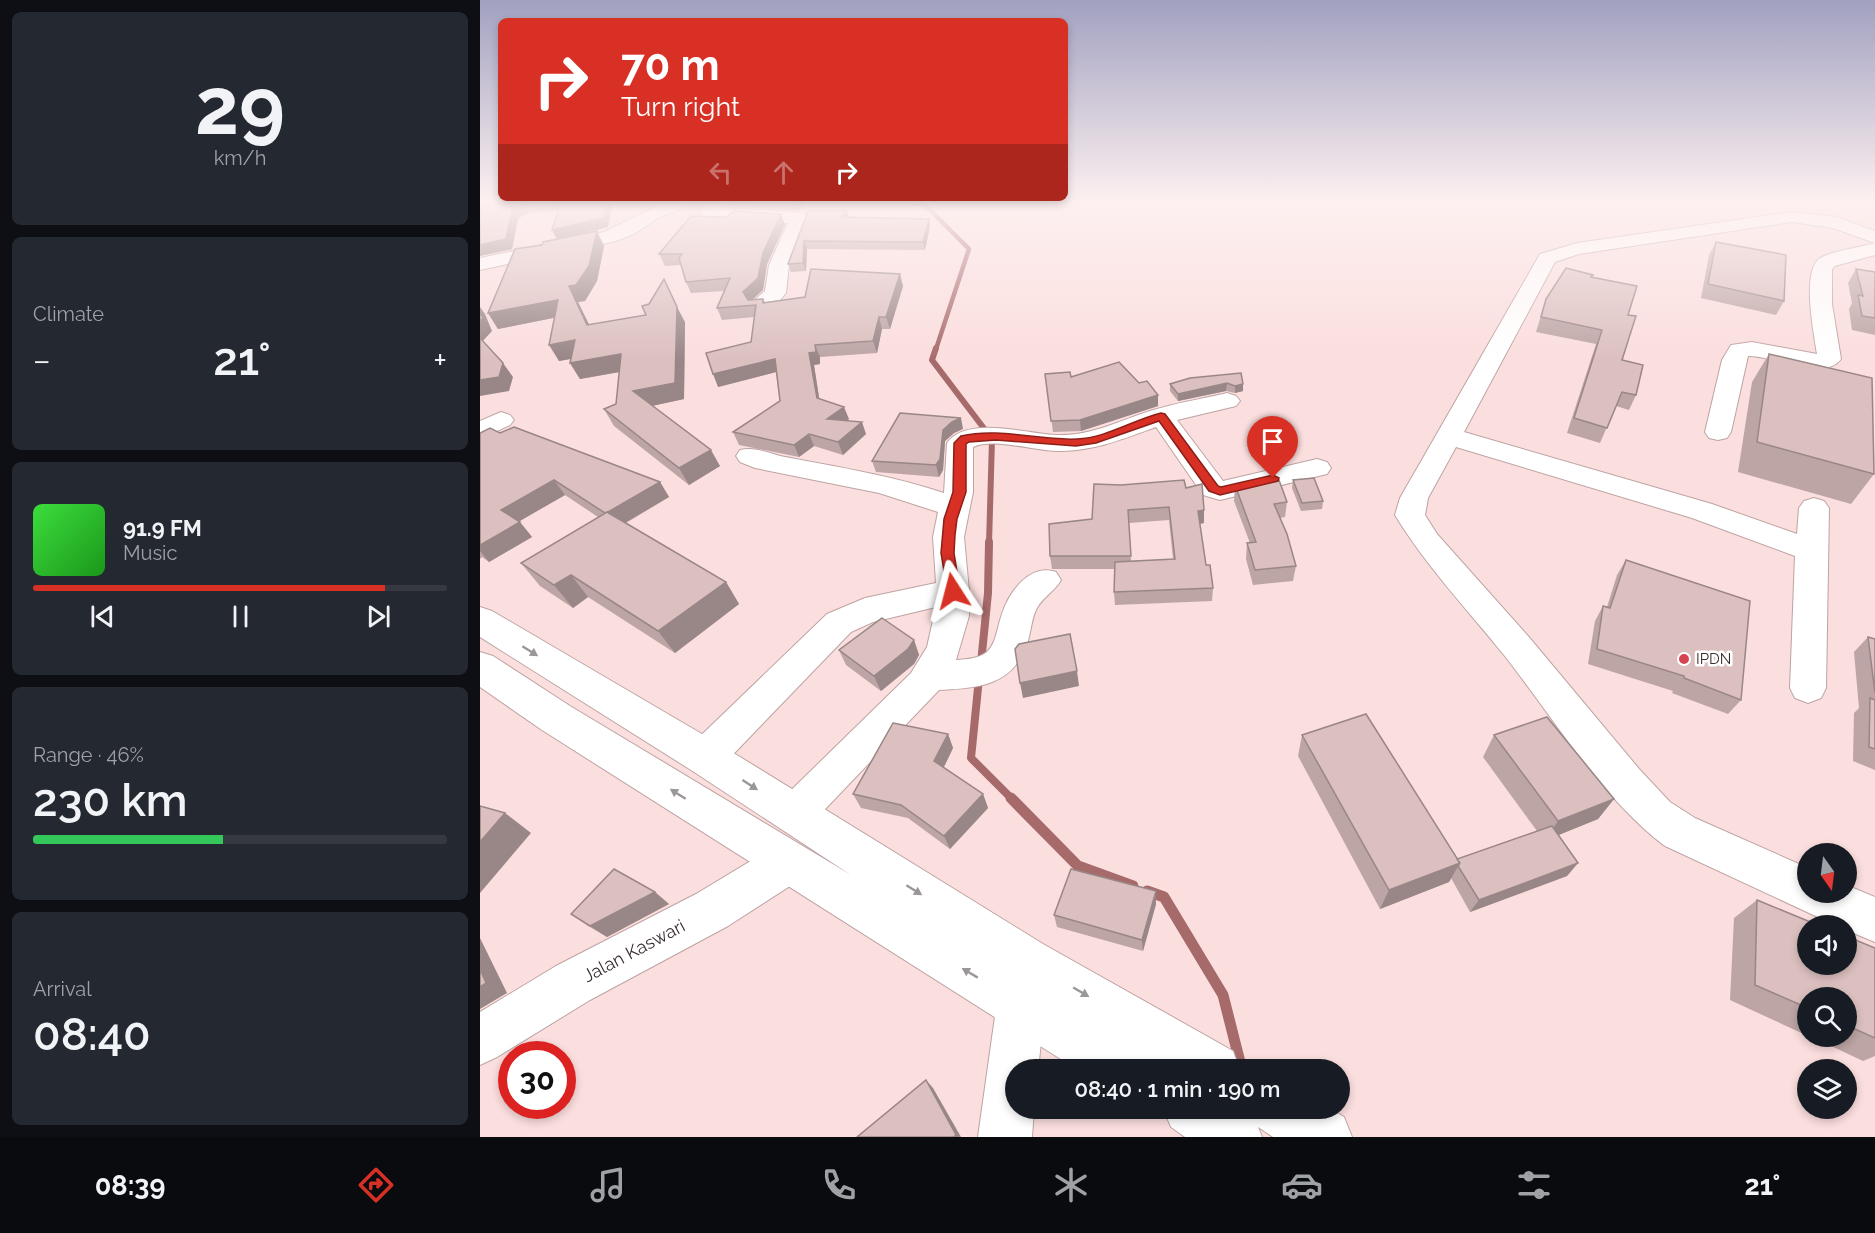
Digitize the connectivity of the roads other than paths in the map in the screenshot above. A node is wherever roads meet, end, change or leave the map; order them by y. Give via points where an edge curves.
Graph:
1 (527, 254) edge
2 (784, 254) edge
3 (1560, 254) edge
4 (1857, 254) edge
5 (480, 264) edge
6 (761, 304) edge
7 (1227, 401) dead end
8 (1161, 416) junction
9 (1718, 432) dead end
10 (1449, 436) junction
11 (750, 456) dead end
12 (1317, 468) dead end
13 (954, 507) junction
14 (1814, 508) dead end
15 (1810, 550) junction
16 (1045, 580) dead end
17 (953, 591) junction
18 (480, 620) edge
19 (480, 667) edge
20 (940, 676) junction
21 (1808, 688) dead end
22 (594, 691) junction
23 (556, 718) junction
24 (705, 757) junction
25 (794, 814) junction
26 (789, 862) junction
27 (1797, 885) edge
28 (1837, 903) edge
29 (1875, 920) edge
30 (1024, 982) junction
31 (480, 1040) edge
32 (1114, 1059) edge
33 (1164, 1059) edge
34 (1224, 1119) edge
35 (1295, 1119) edge
36 (1005, 1137) edge
37 (1234, 1137) edge
38 (1324, 1137) edge

1 - 5 street
2 - 6 street via 775,293
3 - 10 street via 1547,258
4 - 9 street via 1828,262 1822,268 1821,304 1829,359 1819,362 1739,350
7 - 8 street
8 - 12 street via 1213,488 1220,491
8 - 13 street via 1092,441 965,438 960,443 959,492
10 - 15 street via 1702,511
10 - 27 street via 1414,498 1410,515 1426,541 1656,815 1680,832
11 - 13 street via 776,465 911,492
13 - 17 street via 947,553
14 - 15 street
15 - 21 street
16 - 20 street via 1022,604 1001,660 989,668
17 - 20 street
17 - 24 street via 865,611 839,623
18 -> 22 main road
19 - 23 main road
20 - 25 street
22 - 23 main road
22 - 24 main road
26 -> 23 main road
24 -> 25 main road
25 -> 30 main road
30 -> 26 main road
26 - 31 street, Jalan Kaswari via 712,910 573,983
28 - 29 street
30 - 32 main road
30 -> 33 main road
30 - 36 street
34 - 37 main road
35 - 38 main road

